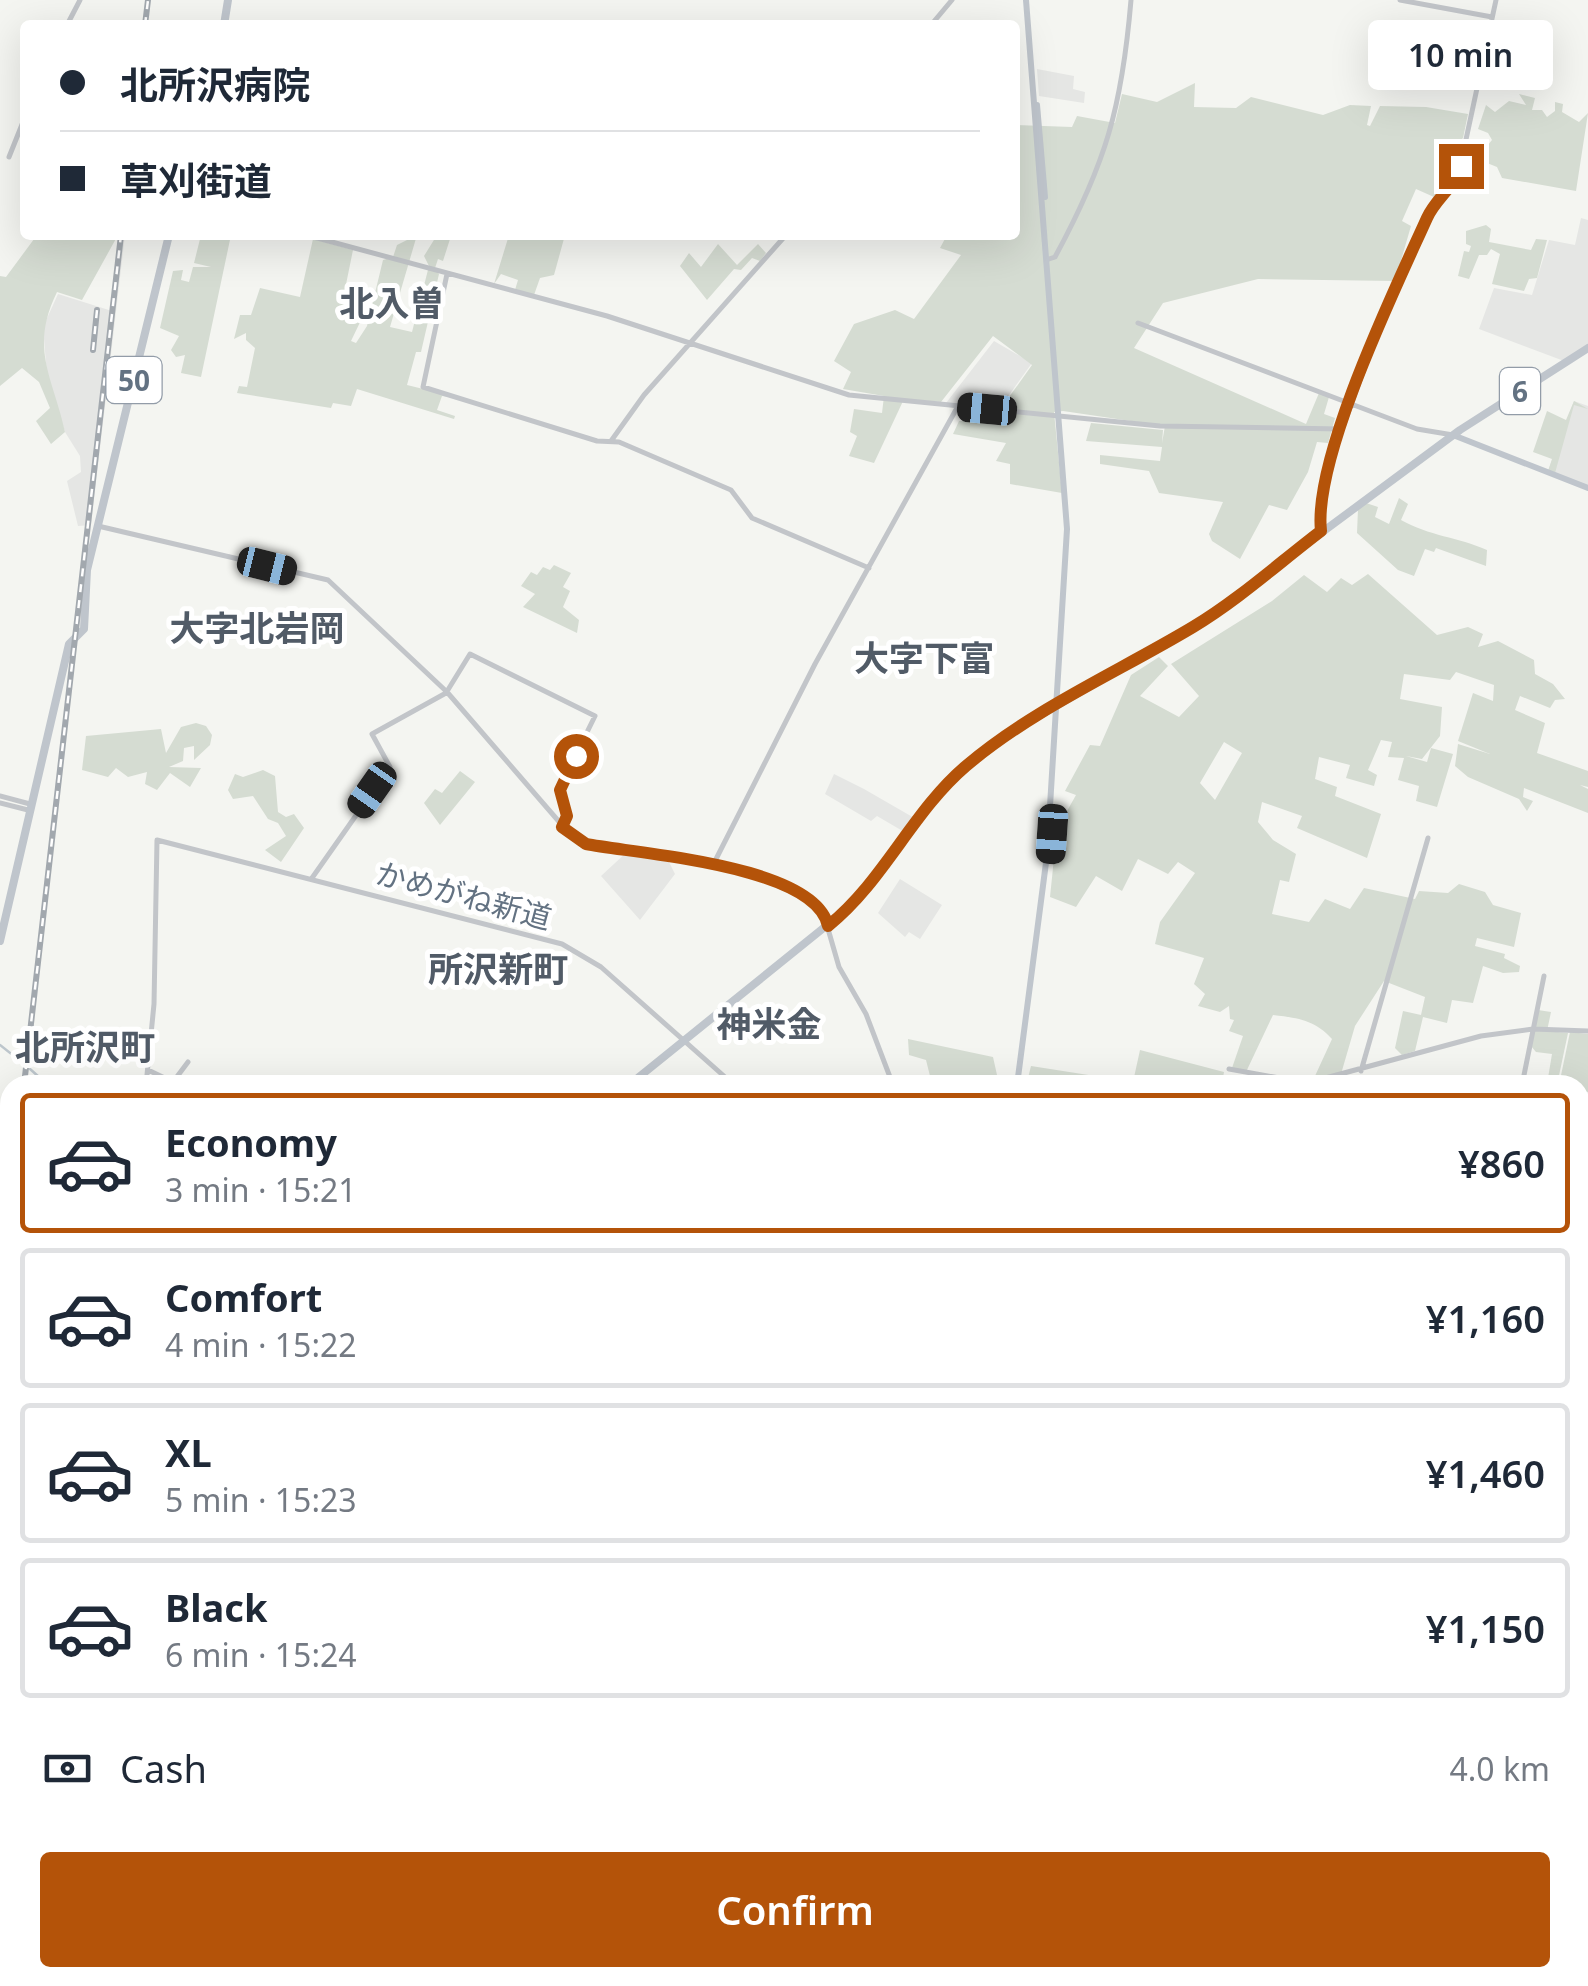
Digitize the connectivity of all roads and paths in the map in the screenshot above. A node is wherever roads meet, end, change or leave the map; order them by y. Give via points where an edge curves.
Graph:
1 (952, 0) edge
2 (1027, 0) edge
3 (1131, 0) edge
4 (1400, 0) edge
5 (1496, 0) edge
6 (1492, 17) junction
7 (934, 20) edge
8 (20, 130) edge
9 (9, 157) dead end
10 (168, 240) edge
11 (325, 240) edge
12 (782, 240) edge
13 (1049, 259) junction
14 (448, 273) junction
15 (1138, 323) dead end
16 (688, 346) junction
17 (1588, 348) edge
18 (1351, 404) junction
19 (958, 406) junction
20 (1059, 416) junction
21 (1341, 430) junction
22 (1453, 435) junction
23 (611, 441) junction
24 (1588, 488) edge
25 (98, 526) junction
26 (1321, 531) junction
27 (869, 568) junction
28 (447, 692) junction
29 (1059, 704) junction
30 (0, 799) edge
31 (29, 807) junction
32 (562, 827) junction
33 (1428, 838) dead end
34 (712, 865) junction
35 (312, 878) junction
36 (828, 926) junction
37 (0, 941) edge
38 (1544, 976) dead end
39 (1531, 1029) junction
40 (1588, 1030) edge
41 (683, 1041) junction
42 (188, 1062) dead end
43 (1229, 1069) dead end
44 (148, 1070) junction
45 (1361, 1071) junction
46 (147, 1075) edge
47 (158, 1075) edge
48 (178, 1075) edge
49 (640, 1075) edge
50 (722, 1075) edge
51 (889, 1075) edge
52 (1020, 1075) edge
53 (1260, 1075) edge
54 (1344, 1075) edge
55 (1524, 1075) edge

1 - 7 street
2 - 13 main road
2 - 20 main road
3 - 13 street via 1110,142 1085,203
4 - 6 street
5 - 6 street
6 - 18 street via 1459,172 1430,212
8 - 9 street
10 - 25 main road, 50
11 - 14 street
12 - 16 street
13 - 20 main road
14 - 16 street via 607,316
14 - 23 street via 423,387
15 - 18 street
16 - 19 street via 849,395
16 - 23 street
17 - 22 main road, 6
18 - 21 street
18 - 22 street
19 - 20 street
19 - 27 street
20 - 21 street
20 - 29 main road via 1067,529
21 - 26 street via 1322,486
22 - 24 main road
22 - 26 main road, 6
23 - 27 street via 734,491 752,518
25 - 28 street via 328,580
25 - 31 main road, 50 via 86,575 84,628 69,644
26 - 29 main road, 6 via 1200,622
27 - 34 street
28 - 32 street
28 - 32 street via 470,654 595,716 560,787 567,816
28 - 35 street via 372,734 390,767
29 - 36 main road, 6 via 954,776 868,890
29 - 52 main road
30 - 31 street
31 - 37 main road, 50
32 - 34 street via 586,844
33 - 45 street
34 - 36 street via 775,880 820,909
35 - 41 street, かめがね新道 via 568,947
35 - 44 street, かめがね新道 via 157,840
36 - 41 main road, 6
36 - 51 street via 839,967
38 - 39 street
39 - 40 street
39 - 45 street via 1469,1039
39 - 55 street
41 - 49 main road, 6
41 - 50 street, かめがね新道
42 - 48 street
43 - 53 street
44 - 46 street
44 - 47 street
45 - 54 street

